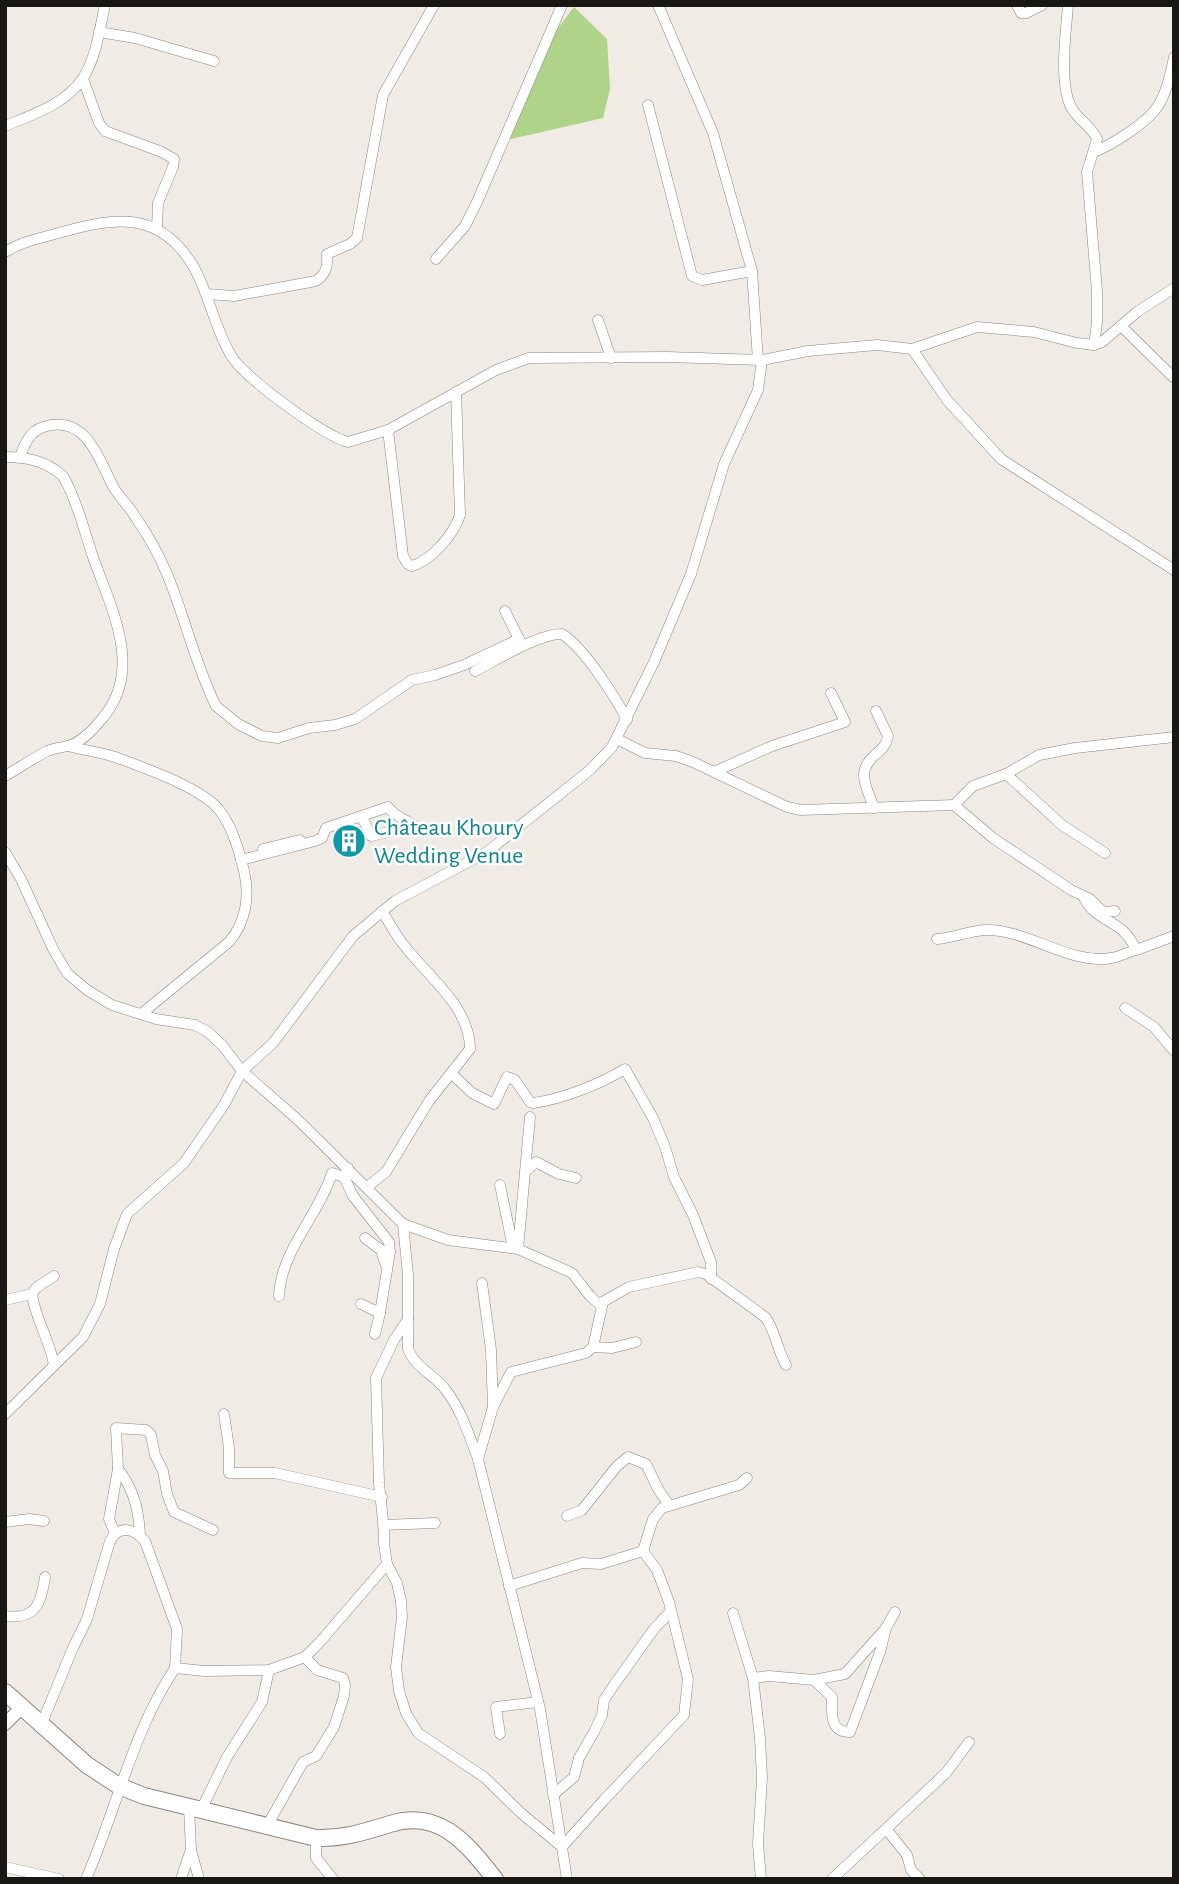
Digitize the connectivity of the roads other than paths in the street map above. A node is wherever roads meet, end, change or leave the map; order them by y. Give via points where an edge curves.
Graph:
1 (105, 5) edge
2 (434, 5) edge
3 (562, 5) edge
4 (658, 5) edge
5 (1017, 5) edge
6 (1042, 5) edge
7 (1069, 5) edge
8 (99, 32) junction
9 (1174, 57) edge
10 (214, 61) dead end
11 (83, 79) junction
12 (648, 105) dead end
13 (5, 126) edge
14 (1094, 152) junction
15 (157, 228) junction
16 (5, 252) edge
17 (436, 259) dead end
18 (752, 271) junction
19 (1174, 288) edge
20 (206, 294) junction
21 (598, 320) dead end
22 (1121, 326) junction
23 (1094, 345) junction
24 (912, 349) junction
25 (611, 358) junction
26 (760, 360) junction
27 (1173, 376) edge
28 (456, 393) junction
29 (388, 430) junction
30 (5, 457) edge
31 (20, 457) junction
32 (1174, 570) edge
33 (505, 611) dead end
34 (521, 643) junction
35 (475, 670) dead end
36 (831, 693) dead end
37 (876, 711) dead end
38 (627, 720) junction
39 (1174, 737) edge
40 (617, 739) junction
41 (67, 746) junction
42 (714, 772) junction
43 (1006, 774) junction
44 (5, 776) edge
45 (954, 805) junction
46 (874, 808) junction
47 (362, 817) junction
48 (306, 838) dead end
49 (237, 843) junction
50 (5, 852) edge
51 (1105, 853) dead end
52 (241, 860) junction
53 (1082, 895) junction
54 (382, 911) junction
55 (1115, 911) dead end
56 (1174, 936) edge
57 (937, 939) dead end
58 (1136, 950) junction
59 (1125, 1008) dead end
60 (141, 1014) junction
61 (1174, 1051) edge
62 (242, 1072) junction
63 (451, 1073) junction
64 (530, 1117) dead end
65 (527, 1170) junction
66 (346, 1173) junction
67 (576, 1178) dead end
68 (500, 1185) dead end
69 (367, 1187) junction
70 (403, 1224) junction
71 (365, 1238) dead end
72 (515, 1248) junction
73 (388, 1264) junction
74 (54, 1276) dead end
75 (710, 1279) junction
76 (482, 1283) dead end
77 (32, 1294) junction
78 (279, 1296) dead end
79 (5, 1300) edge
80 (603, 1302) junction
81 (362, 1304) dead end
82 (380, 1312) junction
83 (409, 1318) junction
84 (375, 1334) dead end
85 (636, 1342) dead end
86 (593, 1347) junction
87 (54, 1365) junction
88 (786, 1365) dead end
89 (493, 1407) junction
90 (5, 1414) edge
91 (224, 1414) dead end
92 (478, 1459) junction
93 (118, 1469) junction
94 (747, 1478) dead end
95 (382, 1497) junction
96 (669, 1505) junction
97 (567, 1517) dead end
98 (44, 1521) dead end
99 (5, 1522) edge
100 (435, 1523) dead end
101 (383, 1525) junction
102 (213, 1530) dead end
103 (115, 1533) junction
104 (140, 1536) junction
105 (643, 1551) junction
106 (387, 1564) junction
107 (45, 1577) dead end
108 (509, 1586) junction
109 (671, 1611) junction
110 (895, 1612) dead end
111 (733, 1614) dead end
112 (5, 1616) edge
113 (886, 1628) junction
114 (304, 1657) junction
115 (175, 1668) junction
116 (269, 1670) junction
117 (753, 1678) junction
118 (814, 1680) junction
119 (5, 1692) edge
120 (538, 1702) junction
121 (22, 1707) junction
122 (42, 1723) junction
123 (5, 1724) edge
124 (500, 1734) dead end
125 (969, 1742) dead end
126 (119, 1786) junction
127 (553, 1795) junction
128 (195, 1809) junction
129 (267, 1826) junction
130 (887, 1830) junction
131 (316, 1838) junction
132 (562, 1847) junction
133 (191, 1849) junction
134 (5, 1867) edge
135 (59, 1879) edge
136 (86, 1879) edge
137 (181, 1879) edge
138 (199, 1879) edge
139 (333, 1879) edge
140 (495, 1879) edge
141 (567, 1879) edge
142 (761, 1879) edge
143 (832, 1879) edge
144 (920, 1879) edge

1 - 8 street
2 - 20 street via 383,95 357,239 327,254 325,273 316,281 234,296
3 - 17 street via 477,202 465,226
4 - 18 street via 713,133
5 - 6 street via 1026,13
7 - 14 street via 1068,96 1077,116 1097,136
8 - 10 street
8 - 11 street
9 - 14 street via 1153,112
11 - 13 street via 49,107
11 - 15 street via 105,131 174,159 160,197
12 - 18 street via 692,275 702,280
14 - 23 street via 1087,172 1096,278
15 - 16 street via 101,222 30,240
15 - 20 street via 184,251
18 - 26 street
19 - 22 street
20 - 29 street via 223,342 239,367 321,430 348,442
21 - 25 street
22 - 23 street
22 - 27 street
23 - 24 street via 1034,332 977,327
24 - 26 street via 877,345
24 - 32 street via 947,400 1002,458
25 - 26 street
25 - 28 street via 529,358
26 - 38 street via 758,390 724,464 691,574
28 - 29 street
28 - 29 street via 460,515 456,527 430,556 412,566 403,556
30 - 31 street
31 - 34 street via 27,439 40,428 65,424 85,436 164,567 216,706 262,736 278,738 347,723 412,680
31 - 41 street via 49,465 68,485 123,650 120,680 108,711 87,734
33 - 34 street
34 - 35 street
34 - 38 street via 556,634 568,638 618,701
36 - 42 street via 845,722 772,746
37 - 46 street via 888,736 863,772
38 - 40 street
39 - 43 street via 1039,755
40 - 42 street via 645,753 676,756
40 - 54 street via 590,769 497,845
41 - 44 street via 51,749
41 - 49 street via 114,757 195,792 221,812
42 - 46 street via 794,809
43 - 45 street via 972,786
43 - 51 street via 1062,825
45 - 46 street
45 - 53 street via 993,838
47 - 47 street via 388,807 395,817 415,826 371,836
47 - 52 street via 326,828 323,838 315,841
48 - 49 street via 247,854
49 - 52 street
50 - 60 street via 67,973 99,998
52 - 60 street via 246,906 238,932
53 - 55 street via 1103,912
53 - 58 street via 1097,915 1130,935
54 - 62 street via 353,936 273,1043
54 - 63 street via 466,1025 470,1049
56 - 58 street
57 - 58 street via 984,930 1078,956 1109,959
59 - 61 street via 1154,1027
60 - 62 street via 202,1028
62 - 66 street via 297,1119
62 - 87 street via 184,1163 127,1214 92,1322 83,1338
63 - 69 street via 417,1118 386,1172
63 - 75 street via 472,1093 494,1104 508,1077 533,1103 573,1092 625,1069 653,1118 712,1262
64 - 65 street
65 - 67 street via 536,1162
65 - 72 street
66 - 69 street
66 - 73 street via 353,1196 388,1242
66 - 78 street via 332,1173 285,1267
68 - 72 street
69 - 70 street
70 - 72 street via 448,1240
70 - 83 street
71 - 73 street via 381,1250
72 - 80 street via 572,1273 595,1302
73 - 82 street
74 - 77 street
75 - 80 street via 698,1272 629,1287
75 - 88 street via 769,1322
76 - 89 street
77 - 79 street
77 - 87 street
80 - 86 street
81 - 82 street
82 - 84 street
83 - 92 street via 409,1353 445,1389 465,1422
83 - 95 street via 376,1378
85 - 86 street
86 - 89 street via 586,1353 511,1372
87 - 90 street
89 - 92 street
91 - 95 street via 229,1473 275,1473
92 - 108 street
93 - 102 street via 116,1428 146,1430 174,1512
93 - 103 street via 109,1519
93 - 104 street via 131,1489 141,1520
94 - 96 street via 739,1485
95 - 101 street
96 - 97 street via 646,1464 628,1457 582,1510
96 - 105 street via 653,1519
98 - 99 street
100 - 101 street
101 - 106 street
103 - 104 street via 128,1530
103 - 122 street via 87,1619
104 - 115 street via 177,1629
105 - 108 street via 601,1564 583,1563
105 - 109 street via 657,1570
106 - 114 street
106 - 132 street via 401,1601 396,1667 411,1724 497,1787
107 - 112 street via 35,1609 22,1616
108 - 120 street
109 - 127 street via 604,1700 574,1777
109 - 132 street via 688,1679 684,1715
110 - 113 street
111 - 117 street
113 - 118 street via 845,1674
113 - 118 street via 850,1732 836,1728 832,1697
114 - 116 street
114 - 129 street via 317,1670 343,1678 344,1696 322,1748 303,1762
115 - 116 street
115 - 126 street via 143,1724
116 - 128 street via 262,1702
117 - 118 street
117 - 142 street via 761,1758
119 - 121 highway
120 - 124 street via 496,1707
120 - 127 street
121 - 122 highway
121 - 123 street
122 - 126 highway via 71,1752
125 - 130 street via 946,1773
126 - 128 highway
126 - 136 street
127 - 132 street
128 - 129 highway
128 - 133 street
129 - 131 highway
130 - 143 street
130 - 144 street
131 - 139 street via 316,1858
131 - 140 highway via 345,1838 406,1820 433,1822 451,1831
132 - 141 street
133 - 137 street
133 - 138 street
134 - 135 street

